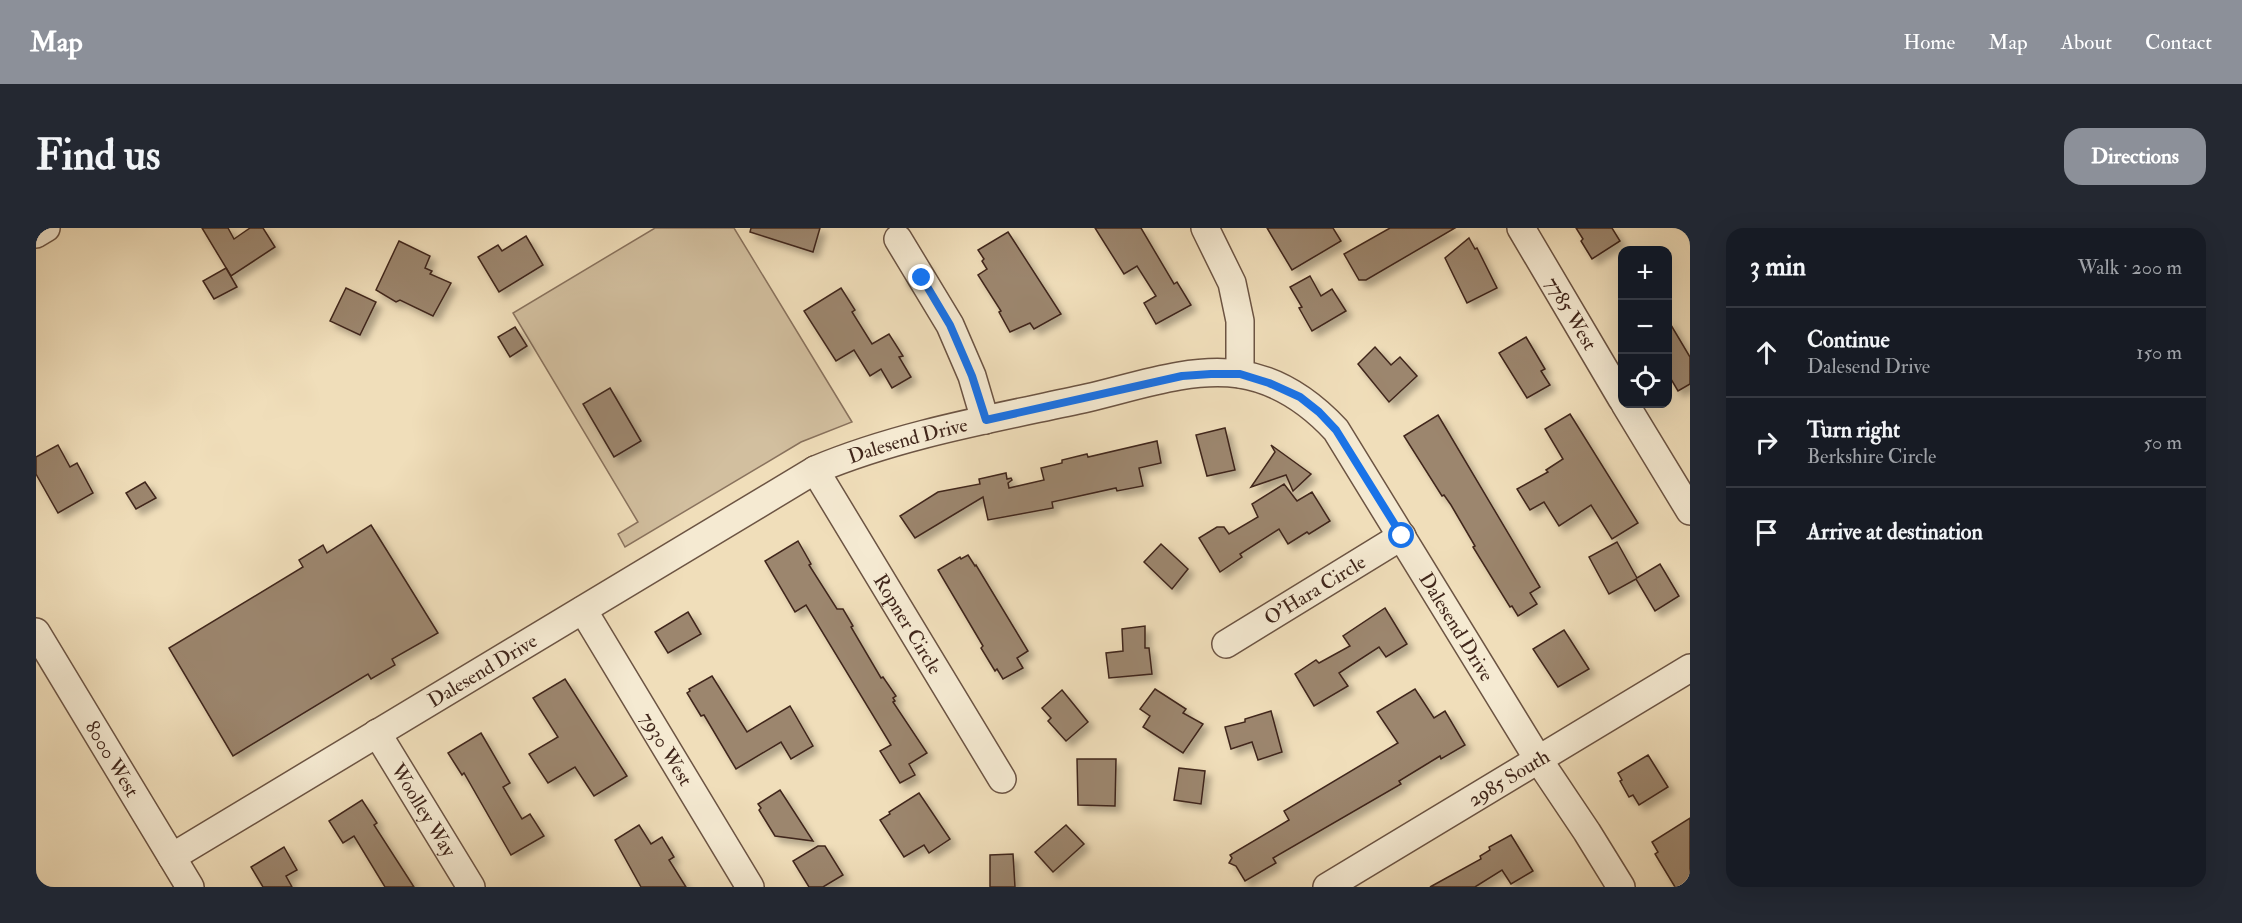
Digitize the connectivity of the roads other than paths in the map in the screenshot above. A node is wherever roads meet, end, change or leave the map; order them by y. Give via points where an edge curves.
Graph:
1 (46, 228) edge
2 (1205, 228) edge
3 (1521, 228) edge
4 (36, 234) edge
5 (898, 239) dead end
6 (1240, 374) junction
7 (1618, 391) edge
8 (1627, 408) edge
9 (986, 420) junction
10 (815, 470) junction
11 (1690, 511) edge
12 (1402, 536) junction
13 (583, 610) junction
14 (36, 632) edge
15 (1226, 644) dead end
16 (1690, 668) edge
17 (377, 733) junction
18 (1538, 759) junction
19 (1002, 779) dead end
20 (172, 857) junction
21 (190, 887) edge
22 (471, 887) edge
23 (750, 887) edge
24 (1327, 887) edge
25 (1621, 887) edge

1 - 4 street
2 - 6 street via 1232,283 1240,321
3 - 7 street, 7785 West
5 - 9 street via 950,325
6 - 9 street, Dalesend Drive via 1182,376
6 - 12 street, Dalesend Drive via 1300,397 1319,412 1336,430
8 - 11 street
9 - 10 street, Dalesend Drive via 852,455
10 - 13 street, Dalesend Drive
10 - 19 street, Ropner Circle
12 - 15 street, O'Hara Circle
12 - 18 street, Dalesend Drive
13 - 17 street, Dalesend Drive
13 - 23 street, 7930 West
14 - 20 street, 8000 West
16 - 18 street, 2985 South
17 - 20 street, Dalesend Drive
17 - 22 street, Woolley Way
18 - 24 street, 2985 South
18 - 25 street, Dalesend Drive
20 - 21 street, 8000 West

